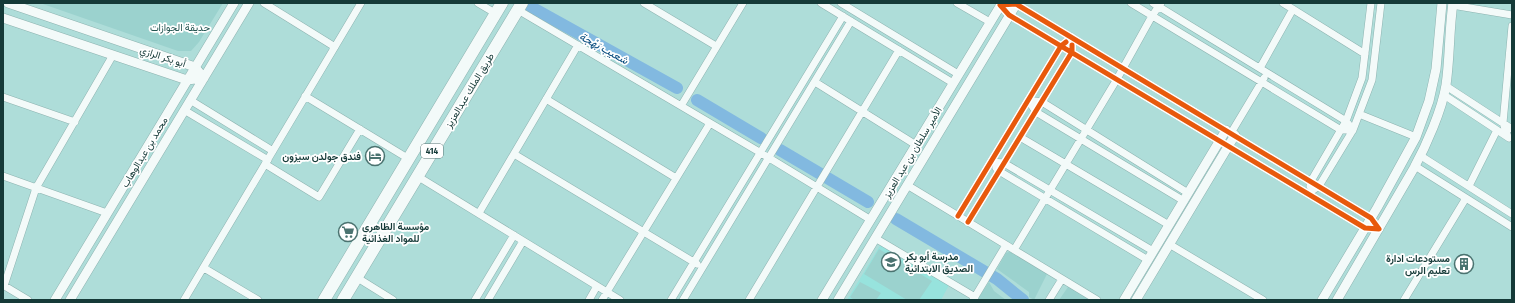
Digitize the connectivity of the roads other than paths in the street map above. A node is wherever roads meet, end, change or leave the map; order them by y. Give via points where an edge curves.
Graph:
1 (8, 3) edge
2 (234, 3) edge
3 (249, 3) edge
4 (264, 3) edge
5 (478, 3) edge
6 (644, 3) edge
7 (743, 3) edge
8 (821, 3) edge
9 (842, 3) edge
10 (957, 3) edge
11 (1016, 3) edge
12 (1131, 3) edge
13 (1283, 3) edge
14 (1371, 3) edge
15 (1381, 3) edge
16 (1442, 3) edge
17 (359, 4) edge
18 (1001, 4) edge
19 (1157, 4) edge
20 (1452, 4) edge
21 (520, 7) edge
22 (498, 8) edge
23 (1293, 9) junction
24 (1009, 15) junction
25 (1512, 15) edge
26 (843, 16) junction
27 (1152, 16) junction
28 (3, 18) edge
29 (851, 21) junction
30 (990, 22) junction
31 (1512, 26) edge
32 (1072, 37) junction
33 (578, 45) junction
34 (335, 46) junction
35 (716, 46) junction
36 (1062, 46) junction
37 (899, 50) junction
38 (1072, 52) junction
39 (1365, 54) junction
40 (113, 55) junction
41 (1510, 60) edge
42 (195, 67) junction
43 (1123, 68) junction
44 (1260, 68) junction
45 (1267, 73) junction
46 (958, 74) junction
47 (204, 78) junction
48 (1117, 79) junction
49 (187, 80) junction
50 (815, 82) junction
51 (1262, 82) junction
52 (953, 83) junction
53 (1445, 90) junction
54 (305, 96) junction
55 (3, 97) edge
56 (546, 98) junction
57 (190, 100) junction
58 (1028, 100) junction
59 (1042, 102) junction
60 (680, 106) junction
61 (184, 110) junction
62 (862, 111) junction
63 (1036, 112) junction
64 (1359, 114) junction
65 (1346, 120) junction
66 (75, 122) junction
67 (710, 123) junction
68 (1503, 123) junction
69 (1512, 128) edge
70 (360, 129) junction
71 (1087, 130) junction
72 (1341, 130) junction
73 (1353, 130) junction
74 (1497, 130) junction
75 (1231, 133) junction
76 (1020, 137) junction
77 (1416, 138) junction
78 (1081, 139) junction
79 (1510, 139) edge
80 (1220, 141) junction
81 (916, 145) junction
82 (1228, 146) junction
83 (273, 151) junction
84 (761, 152) junction
85 (514, 154) junction
86 (1421, 156) junction
87 (769, 158) junction
88 (409, 159) junction
89 (266, 162) junction
90 (991, 162) junction
91 (1004, 163) junction
92 (1066, 164) junction
93 (1416, 166) junction
94 (999, 171) junction
95 (3, 176) edge
96 (417, 176) junction
97 (676, 178) junction
98 (1311, 181) junction
99 (818, 184) junction
100 (907, 185) junction
101 (1319, 186) junction
102 (1469, 186) junction
103 (36, 188) junction
104 (1050, 190) junction
105 (1309, 193) junction
106 (1186, 197) junction
107 (1466, 198) junction
108 (1045, 199) junction
109 (107, 213) junction
110 (479, 213) junction
111 (1512, 214) edge
112 (958, 216) junction
113 (1371, 218) junction
114 (871, 220) junction
115 (968, 222) junction
116 (1169, 225) junction
117 (1512, 227) edge
118 (1365, 228) junction
119 (1379, 229) junction
120 (644, 232) junction
121 (514, 235) junction
122 (875, 238) junction
123 (523, 241) junction
124 (1169, 244) junction
125 (1006, 245) junction
126 (1014, 250) junction
127 (1153, 251) junction
128 (1148, 260) junction
129 (694, 262) junction
130 (703, 267) junction
131 (204, 268) junction
132 (356, 277) junction
133 (1062, 279) junction
134 (4, 286) edge
135 (597, 286) junction
136 (607, 292) junction
137 (974, 299) edge
138 (28, 300) edge
139 (55, 300) edge
140 (70, 300) edge
141 (184, 300) edge
142 (258, 300) edge
143 (324, 300) edge
144 (342, 300) edge
145 (393, 300) edge
146 (475, 300) edge
147 (488, 300) edge
148 (589, 300) edge
149 (602, 300) edge
150 (620, 300) edge
151 (671, 300) edge
152 (683, 300) edge
153 (749, 300) edge
154 (822, 300) edge
155 (838, 300) edge
156 (1049, 300) edge
157 (1097, 300) edge
158 (1124, 300) edge
159 (1136, 300) edge
160 (1263, 300) edge
161 (1322, 300) edge
162 (1337, 300) edge
163 (1404, 300) edge

1 - 42 street, أبو بكر الرازي
2 - 42 street, محمد بن عبدالوهاب
3 - 47 street, محمد بن عبدالوهاب
4 - 34 street
5 - 22 street
6 - 35 street
7 - 35 street
8 - 26 street
9 - 46 street
10 - 30 street
11 - 18 street
11 - 24 street, الأمير سلطان بن عبد العزيز
11 - 32 street
12 - 27 street
13 - 23 street
14 - 39 street
15 - 64 street via 1372,80
16 - 77 street via 1436,69 1429,101
17 - 34 street
18 - 24 street
18 - 30 street, الأمير سلطان بن عبد العزيز
19 - 27 street
19 - 44 street
20 - 25 street
20 - 53 street
21 - 33 street
21 - 96 highway, طريق الملك عبدالعزيز / 414
22 - 88 highway, طريق الملك عبدالعزيز / 414
23 - 39 street
23 - 44 street
24 - 36 street
24 - 100 street, الأمير سلطان بن عبد العزيز
26 - 29 street
26 - 84 street
27 - 43 street
27 - 51 street
28 - 40 street, أبو بكر الرازي
29 - 37 street
29 - 50 street
30 - 46 street, الأمير سلطان بن عبد العزيز
31 - 41 street
32 - 36 street
32 - 38 street
32 - 43 street
33 - 56 street
33 - 60 street
34 - 54 street
35 - 60 street
36 - 38 street
36 - 58 street
37 - 52 street
37 - 62 street
38 - 48 street
38 - 59 street
39 - 65 street via 1362,78
40 - 49 street, أبو بكر الرازي
40 - 66 street
41 - 68 street
42 - 47 street, أبو بكر الرازي
42 - 49 street, محمد بن عبدالوهاب
43 - 48 street
43 - 75 street
44 - 45 street
45 - 51 street
45 - 65 street
46 - 52 street, الأمير سلطان بن عبد العزيز
47 - 49 street, أبو بكر الرازي
47 - 57 street, محمد بن عبدالوهاب
48 - 71 street
48 - 80 street
49 - 109 street, محمد بن عبدالوهاب
50 - 62 street
50 - 87 street
51 - 72 street
51 - 75 street
52 - 81 street, الأمير سلطان بن عبد العزيز
53 - 68 street
53 - 74 street
53 - 86 street
54 - 70 street
54 - 83 street
55 - 66 street
56 - 85 street
56 - 97 street
57 - 61 street, محمد بن عبدالوهاب
57 - 83 street
58 - 59 street
58 - 63 street
58 - 90 street
59 - 63 street
59 - 71 street
60 - 67 street
61 - 89 street
61 - 140 street, محمد بن عبدالوهاب
62 - 81 street
62 - 99 street
63 - 76 street
63 - 78 street
64 - 73 street
64 - 77 street
65 - 72 street
65 - 73 street
66 - 103 street
67 - 84 street
67 - 97 street
68 - 69 street
68 - 79 street
69 - 79 street
70 - 88 street
70 - 89 street via 319,197
71 - 78 street
71 - 106 street
72 - 73 street
72 - 98 street
73 - 101 street
74 - 79 street
74 - 102 street
75 - 80 street
75 - 82 street
75 - 98 street
76 - 91 street
76 - 92 street
77 - 113 street
78 - 92 street
78 - 106 street
80 - 82 street
80 - 106 street
81 - 114 street, الأمير سلطان بن عبد العزيز
82 - 105 street
82 - 124 street
83 - 89 street
84 - 87 street
84 - 129 street
85 - 110 street
85 - 120 street
86 - 93 street
86 - 102 street
87 - 99 street
87 - 130 street
88 - 143 highway, طريق الملك عبدالعزيز / 414
89 - 131 street
90 - 91 street
90 - 94 street
90 - 112 street
91 - 94 street
91 - 104 street
92 - 104 street
92 - 116 street
93 - 107 street
93 - 119 street
94 - 108 street
94 - 115 street
95 - 103 street
96 - 110 street
96 - 132 highway, طريق الملك عبدالعزيز / 414
97 - 120 street
98 - 101 street
98 - 105 street
99 - 114 street
99 - 153 street
100 - 112 street
100 - 122 street, الأمير سلطان بن عبد العزيز
101 - 105 street
101 - 113 street
102 - 111 street
103 - 109 street
103 - 134 street
104 - 108 street
104 - 127 street
105 - 118 street
106 - 116 street
107 - 117 street
107 - 163 street
108 - 126 street
108 - 128 street
109 - 139 street, محمد بن عبدالوهاب
110 - 121 street
112 - 115 street
113 - 118 street
113 - 119 street
114 - 154 street, الأمير سلطان بن عبد العزيز
115 - 125 street
116 - 127 street
118 - 119 street
118 - 161 street
119 - 162 street
120 - 129 street
120 - 136 street
121 - 123 street
121 - 146 street
122 - 137 street
122 - 155 street, الأمير سلطان بن عبد العزيز
123 - 135 street
123 - 147 street
124 - 159 street
124 - 160 street
125 - 126 street
125 - 137 street
126 - 133 street
127 - 128 street
128 - 158 street
129 - 130 street
129 - 151 street
130 - 152 street
131 - 141 street
131 - 142 street
132 - 144 highway, طريق الملك عبدالعزيز / 414
132 - 145 street
133 - 156 street
133 - 157 street
134 - 138 street
135 - 136 street
135 - 148 street
136 - 149 street
136 - 150 street

